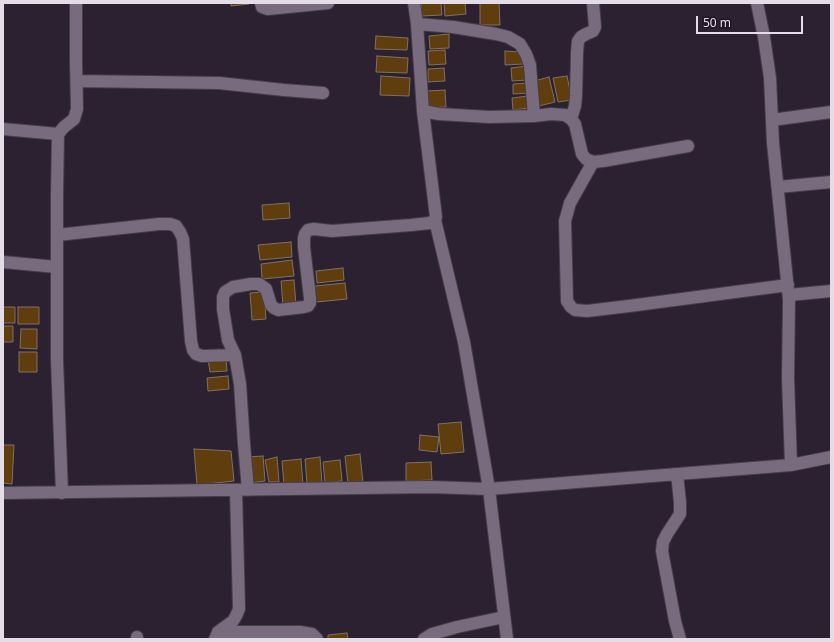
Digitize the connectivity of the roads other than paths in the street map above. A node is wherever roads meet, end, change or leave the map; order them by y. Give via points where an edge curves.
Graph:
1 (76, 3) edge
2 (261, 3) edge
3 (328, 3) edge
4 (414, 3) edge
5 (593, 3) edge
6 (757, 3) edge
7 (417, 24) junction
8 (77, 81) junction
9 (323, 93) dead end
10 (423, 111) junction
11 (831, 112) edge
12 (534, 116) junction
13 (571, 119) junction
14 (772, 120) junction
15 (3, 129) edge
16 (58, 134) junction
17 (688, 146) dead end
18 (593, 162) junction
19 (831, 182) edge
20 (778, 187) junction
21 (435, 220) junction
22 (57, 235) junction
23 (3, 262) edge
24 (57, 267) junction
25 (788, 290) junction
26 (831, 291) edge
27 (235, 355) junction
28 (831, 457) edge
29 (791, 465) junction
30 (677, 474) junction
31 (489, 489) junction
32 (236, 490) junction
33 (248, 490) junction
34 (62, 492) junction
35 (3, 493) edge
36 (504, 617) junction
37 (217, 636) edge
38 (317, 639) edge
39 (424, 639) edge
40 (507, 639) edge
41 (680, 639) edge

1 - 8 street
2 - 3 street via 268,9
4 - 7 street
5 - 13 street via 595,27 593,32 581,36 578,41 576,96
6 - 14 street via 770,78
7 - 10 street
7 - 12 street via 496,34 520,44 530,64
8 - 9 street via 219,83
8 - 16 street via 77,110 74,119
10 - 12 street via 489,117
10 - 21 street
11 - 14 street
12 - 13 street via 565,115
13 - 18 street via 582,154
14 - 20 street
15 - 16 street
16 - 22 street
17 - 18 street
18 - 25 street via 570,203 565,221 566,292 571,307 575,310 587,311
19 - 20 street
20 - 25 street
21 - 27 street via 411,225 332,231 308,230 304,238 310,298 308,306 278,310 270,305 266,289 259,284 233,287 225,292 223,309 228,340
21 - 31 street via 464,342
22 - 24 street
22 - 27 street via 159,224 176,226 183,239 193,350 202,356
23 - 24 street
24 - 34 street via 57,360
25 - 26 street
25 - 29 street
27 - 33 street via 240,384
28 - 29 street
29 - 30 street
30 - 31 street
30 - 41 street via 680,514 663,542 662,551
31 - 33 street via 431,487
31 - 36 street
32 - 33 street
32 - 34 street
32 - 37 street via 239,609 233,621
34 - 35 street
36 - 39 street via 457,627
36 - 40 street
37 - 38 street via 300,632 312,634

